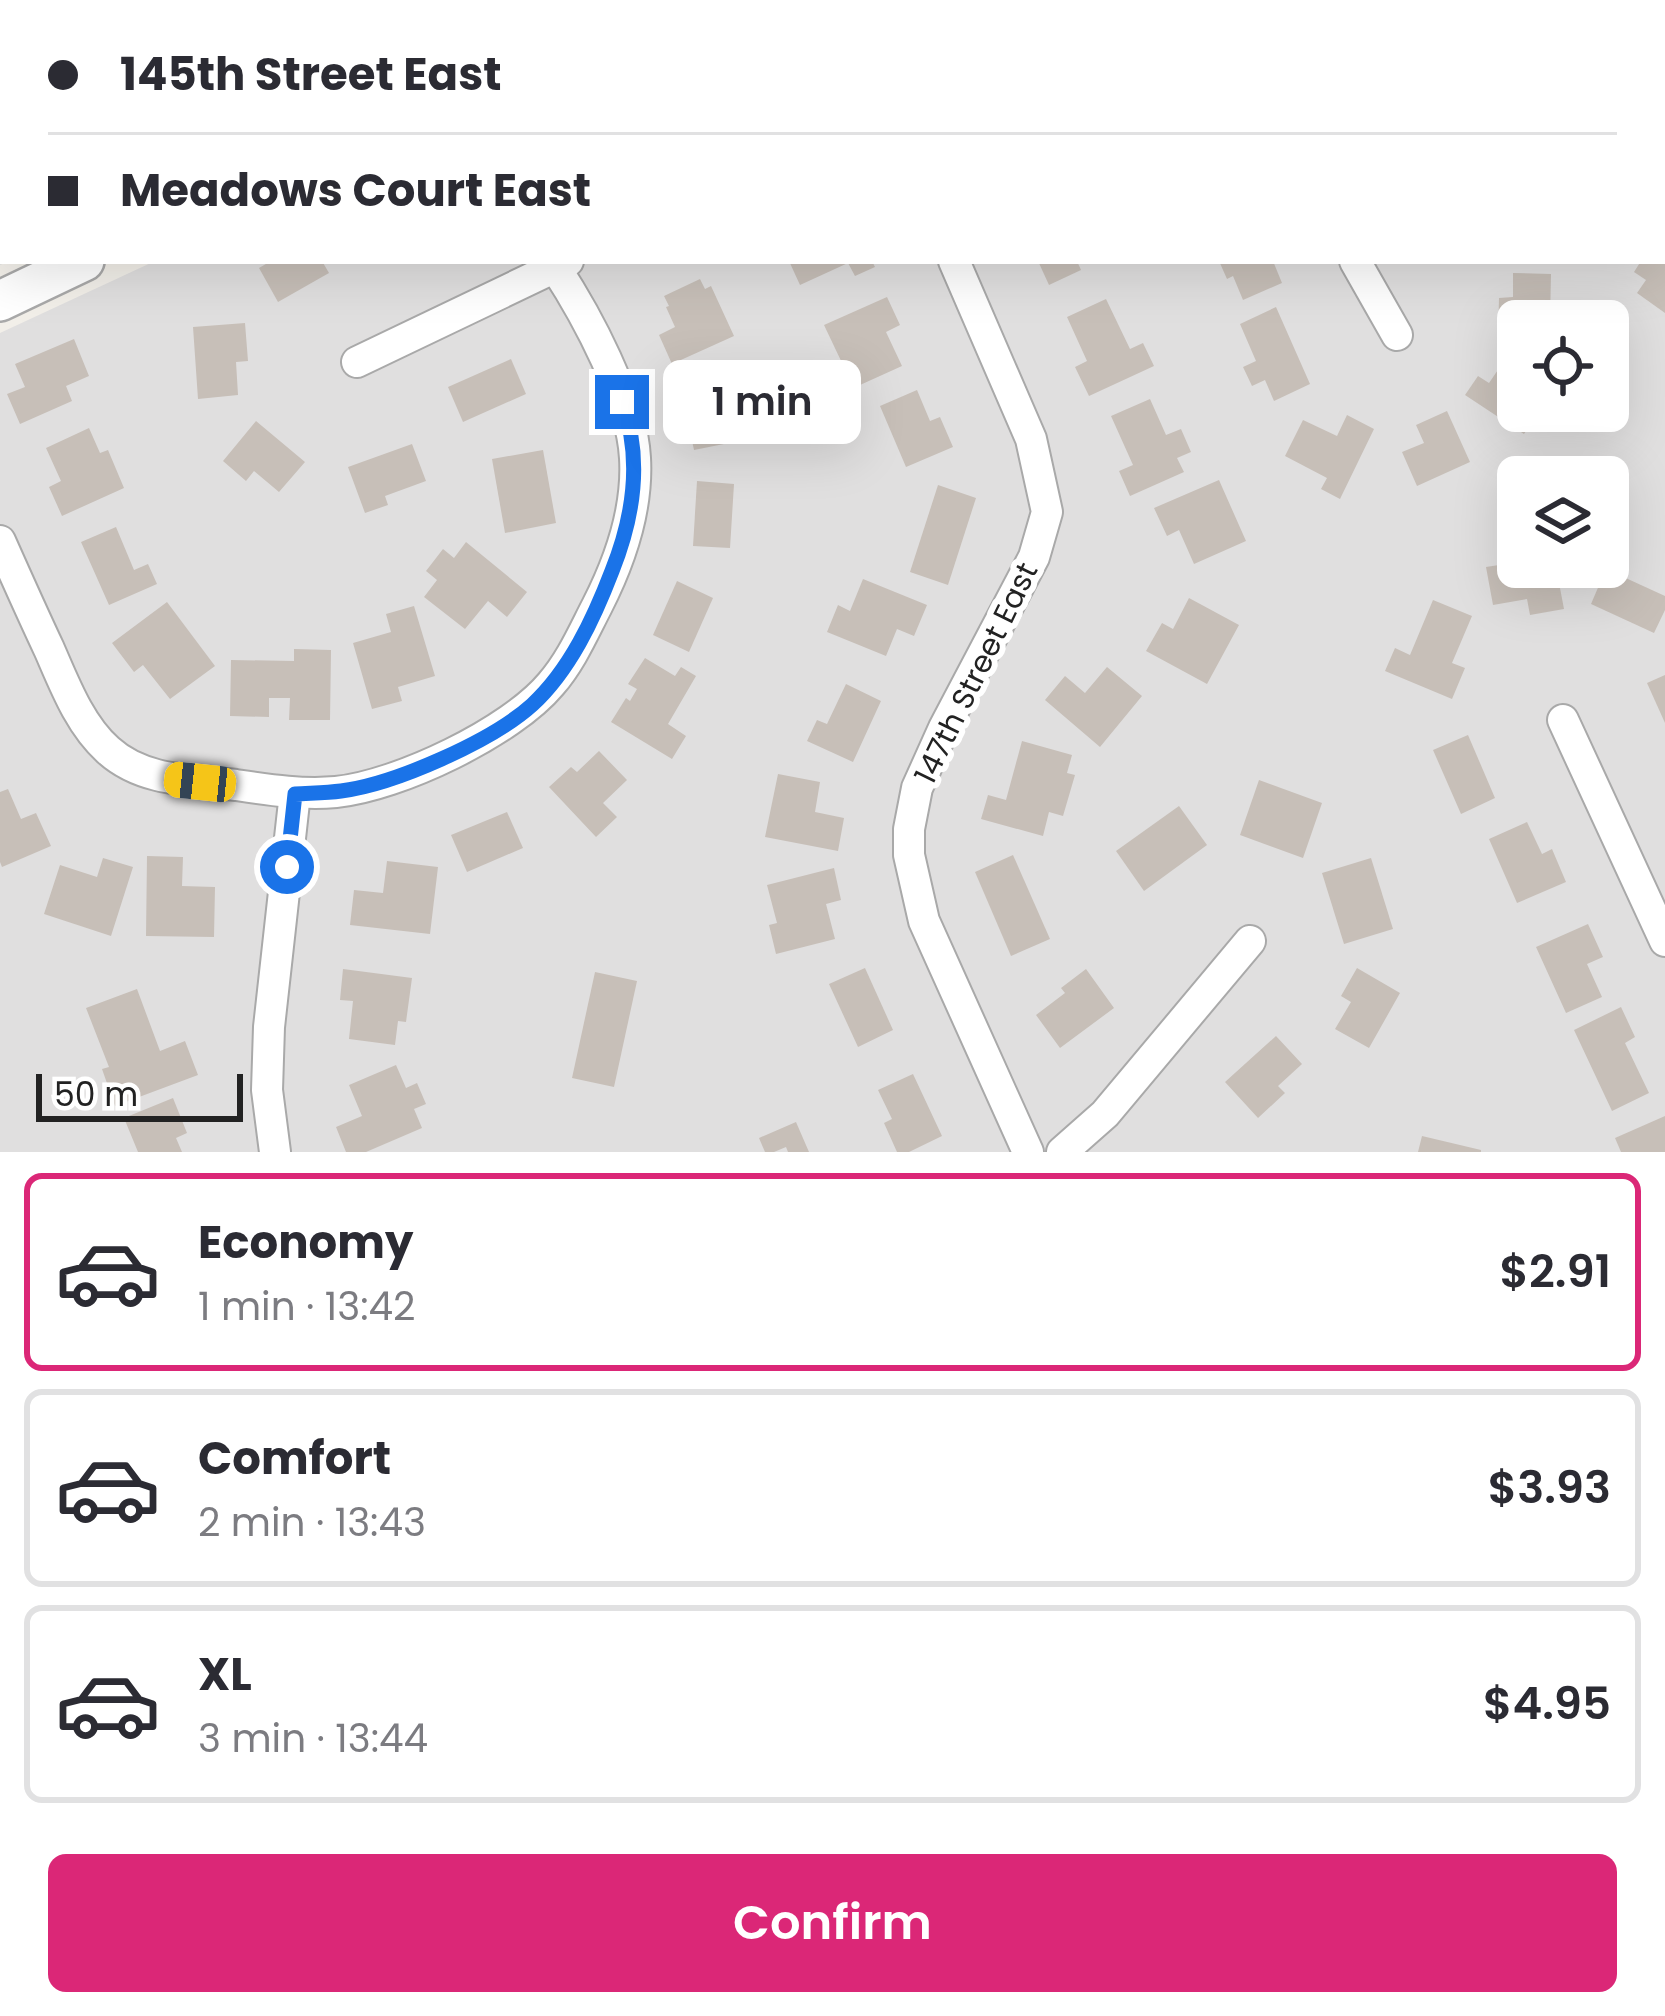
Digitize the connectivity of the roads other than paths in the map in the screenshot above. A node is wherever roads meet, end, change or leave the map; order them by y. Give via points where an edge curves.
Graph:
1 (78, 264) edge
2 (562, 264) edge
3 (955, 264) edge
4 (1356, 264) edge
5 (0, 301) edge
6 (1397, 334) dead end
7 (357, 362) dead end
8 (0, 541) edge
9 (1563, 720) dead end
10 (295, 794) junction
11 (1250, 941) dead end
12 (1665, 941) edge
13 (275, 1152) edge
14 (1028, 1152) edge
15 (1062, 1152) edge

1 - 5 street
2 - 7 street
2 - 10 street via 631,425 635,486 604,593 568,662 504,726 372,784
3 - 14 street, 147th Street East via 1031,440 1047,512 1034,557 917,788 909,854 925,921
4 - 6 street
8 - 10 street via 64,684 110,752 166,778
9 - 12 street
10 - 13 street via 269,1027
11 - 15 street via 1105,1114

